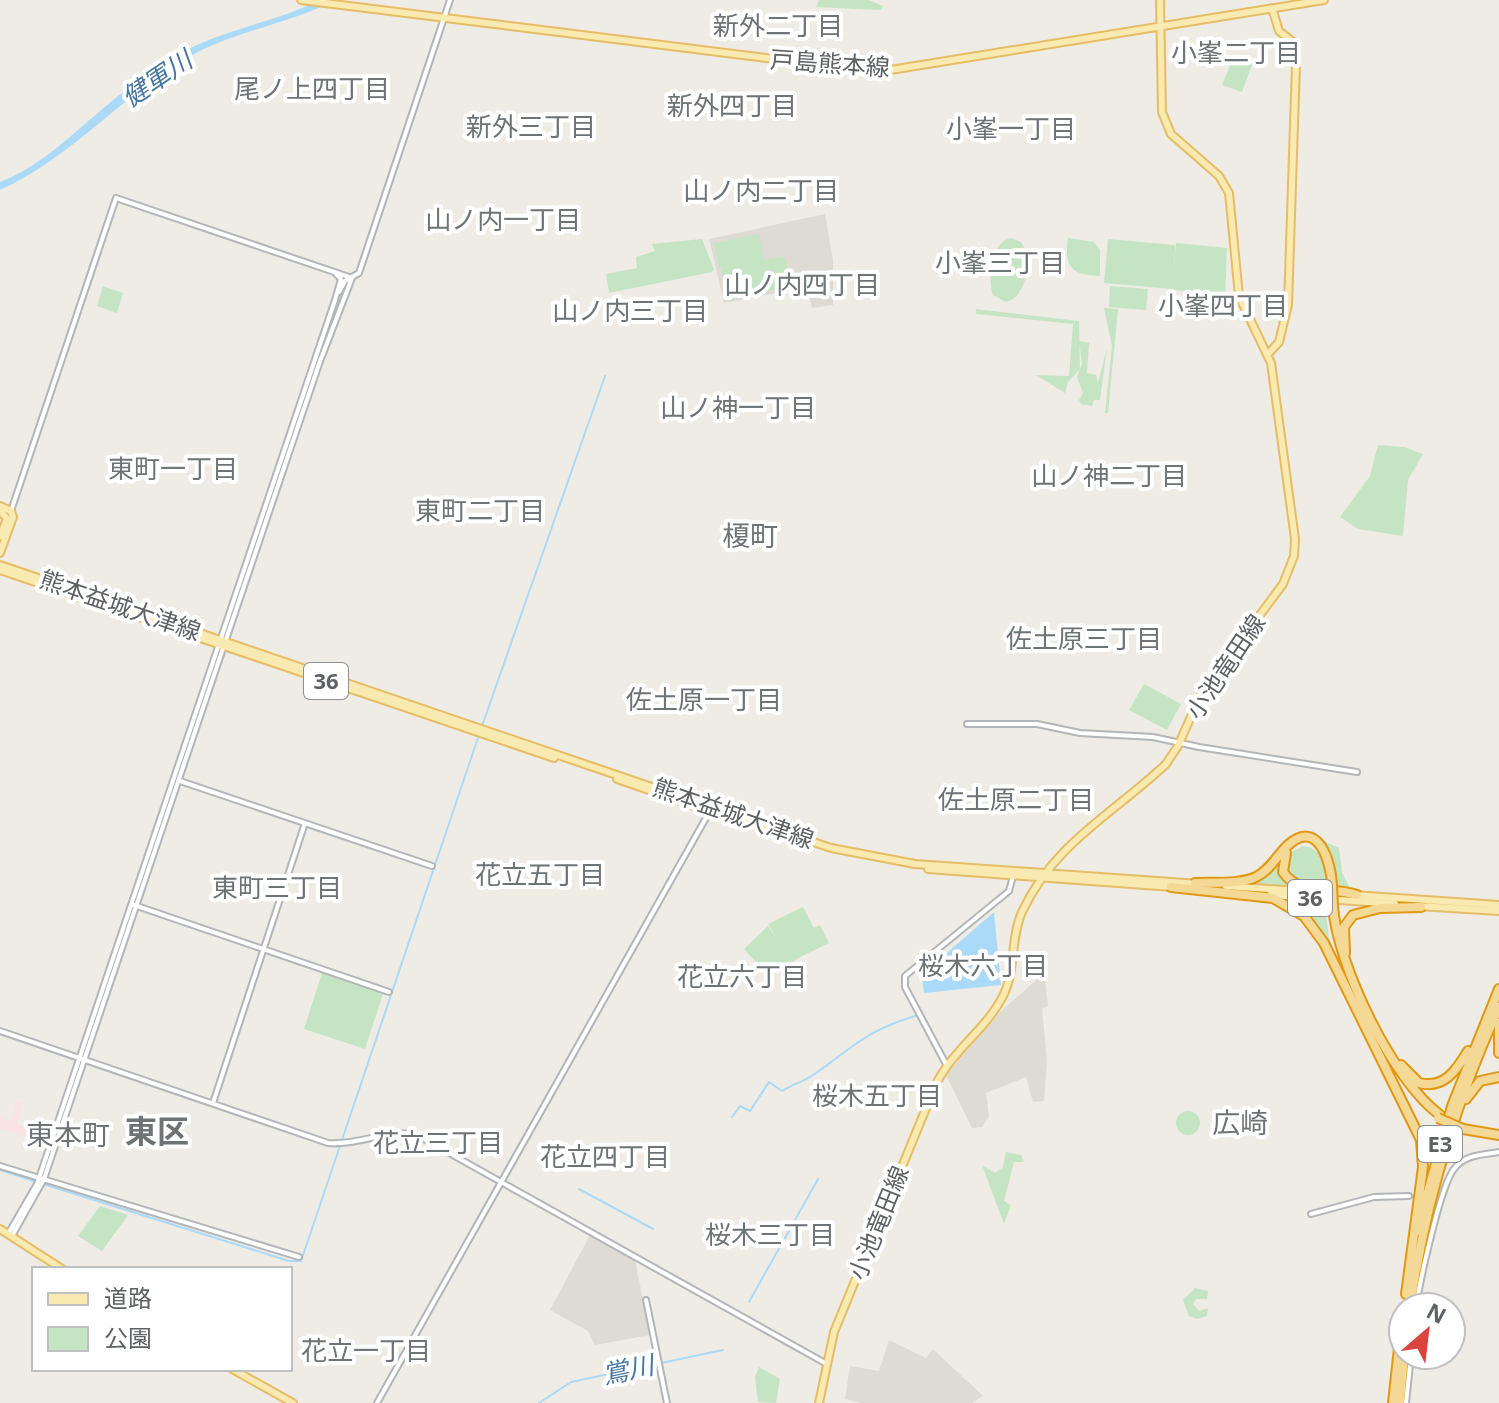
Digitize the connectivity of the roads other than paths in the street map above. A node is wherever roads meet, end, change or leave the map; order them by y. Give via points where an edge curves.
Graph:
1 (301, 0) edge
2 (450, 0) edge
3 (1160, 0) edge
4 (1324, 0) edge
5 (313, 2) edge
6 (1272, 8) junction
7 (444, 19) junction
8 (1161, 26) junction
9 (336, 274) junction
10 (352, 278) junction
11 (335, 300) junction
12 (1267, 355) junction
13 (0, 508) edge
14 (11, 511) junction
15 (7, 519) junction
16 (0, 536) edge
17 (0, 553) edge
18 (0, 568) edge
19 (222, 643) junction
20 (967, 724) dead end
21 (1180, 740) junction
22 (1357, 772) dead end
23 (176, 779) junction
24 (711, 810) junction
25 (305, 823) junction
26 (432, 866) dead end
27 (1013, 875) junction
28 (1046, 875) junction
29 (1195, 883) junction
30 (1330, 885) junction
31 (1171, 887) junction
32 (1357, 895) junction
33 (133, 905) junction
34 (1421, 907) junction
35 (1499, 908) edge
36 (264, 950) junction
37 (1351, 988) junction
38 (1499, 989) edge
39 (389, 992) dead end
40 (1499, 1007) edge
41 (1499, 1023) edge
42 (0, 1031) edge
43 (1478, 1035) junction
44 (1382, 1047) junction
45 (1499, 1053) edge
46 (82, 1058) junction
47 (946, 1064) junction
48 (1499, 1077) edge
49 (213, 1103) junction
50 (1460, 1108) junction
51 (1499, 1133) edge
52 (1499, 1152) edge
53 (0, 1166) edge
54 (40, 1182) junction
55 (500, 1182) junction
56 (1409, 1196) dead end
57 (1311, 1214) dead end
58 (0, 1229) edge
59 (10, 1236) junction
60 (299, 1257) dead end
61 (59, 1267) edge
62 (1406, 1291) edge
63 (1407, 1291) edge
64 (1413, 1291) edge
65 (1420, 1291) edge
66 (646, 1300) dead end
67 (825, 1363) junction
68 (236, 1371) edge
69 (1396, 1371) edge
70 (1404, 1371) edge
71 (1408, 1371) edge
72 (293, 1403) edge
73 (377, 1403) edge
74 (667, 1403) edge
75 (819, 1403) edge
76 (1393, 1403) edge
77 (1403, 1403) edge

1 - 5 main road
2 - 7 street
3 - 8 main road, 小池竜田線
4 - 6 main road, 戸島熊本線
5 - 7 main road, 戸島熊本線
6 - 8 main road, 戸島熊本線
6 - 12 main road via 1279,31 1295,46 1296,66 1288,305 1279,342
7 - 8 main road, 戸島熊本線 via 878,72
7 - 10 street via 359,273
8 - 12 main road, 小池竜田線 via 1164,122 1219,176 1229,193 1242,308
9 - 10 street
9 - 11 street via 341,279
9 - 14 street via 116,198
10 - 11 street
10 - 19 street
11 - 19 street
12 - 21 main road, 小池竜田線 via 1289,475 1294,556 1277,594 1201,694
13 - 14 main road
13 - 15 main road
14 - 15 main road
14 - 17 main road
15 - 16 main road
18 - 19 main road, 熊本益城大津線 / 36
19 - 23 street
19 - 24 main road, 熊本益城大津線 / 36
20 - 21 street via 1037,724 1080,733
21 - 22 street
21 - 28 main road, 小池竜田線 via 1166,764 1074,838
23 - 25 street
23 - 33 street
24 - 27 main road, 熊本益城大津線 / 36 via 875,863
24 - 28 main road, 熊本益城大津線 / 36 via 879,859
24 - 55 street
25 - 26 street
25 - 36 street
27 - 28 main road, 熊本益城大津線 / 36
27 - 47 street via 1009,891 905,976 905,987
28 - 29 main road, 熊本益城大津線 / 36
28 - 31 main road, 熊本益城大津線 / 36
28 - 47 main road, 小池竜田線 via 1022,913 1002,998
29 - 30 highway via 1255,877 1288,845 1302,839 1325,848
29 - 32 main road, 熊本益城大津線 / 36
30 - 32 highway via 1318,847 1301,842 1289,849 1283,866 1291,882
30 - 37 highway, bridge via 1337,941
31 - 34 main road, 熊本益城大津線 / 36
31 - 37 highway via 1273,898 1296,910
32 - 35 main road, 熊本益城大津線 / 36
33 - 36 street
33 - 46 street
34 - 35 main road, 熊本益城大津線 / 36
34 - 37 highway via 1361,910 1347,921 1344,945
36 - 39 street
36 - 49 street
37 - 44 highway
38 - 43 highway, E3
40 - 50 highway, E3
41 - 45 highway
42 - 46 street
43 - 44 highway via 1453,1074 1435,1085 1419,1083
43 - 63 highway, E3 via 1434,1162
44 - 51 highway, bridge via 1409,1093 1439,1117 1464,1128
44 - 62 highway via 1421,1140 1423,1167
46 - 49 street
46 - 54 street
47 - 67 main road, 小池竜田線
48 - 50 highway via 1480,1081
49 - 55 street via 328,1143 349,1145 413,1134
50 - 64 highway, E3 via 1430,1207
52 - 65 street via 1473,1156 1454,1168
53 - 54 street
54 - 59 street
54 - 60 street
55 - 67 street
55 - 73 street
56 - 57 street via 1374,1197
58 - 59 main road
59 - 61 main road
66 - 74 street
67 - 75 main road, 小池竜田線
68 - 72 main road
69 - 76 highway, E3
70 - 77 highway
71 - 77 street

